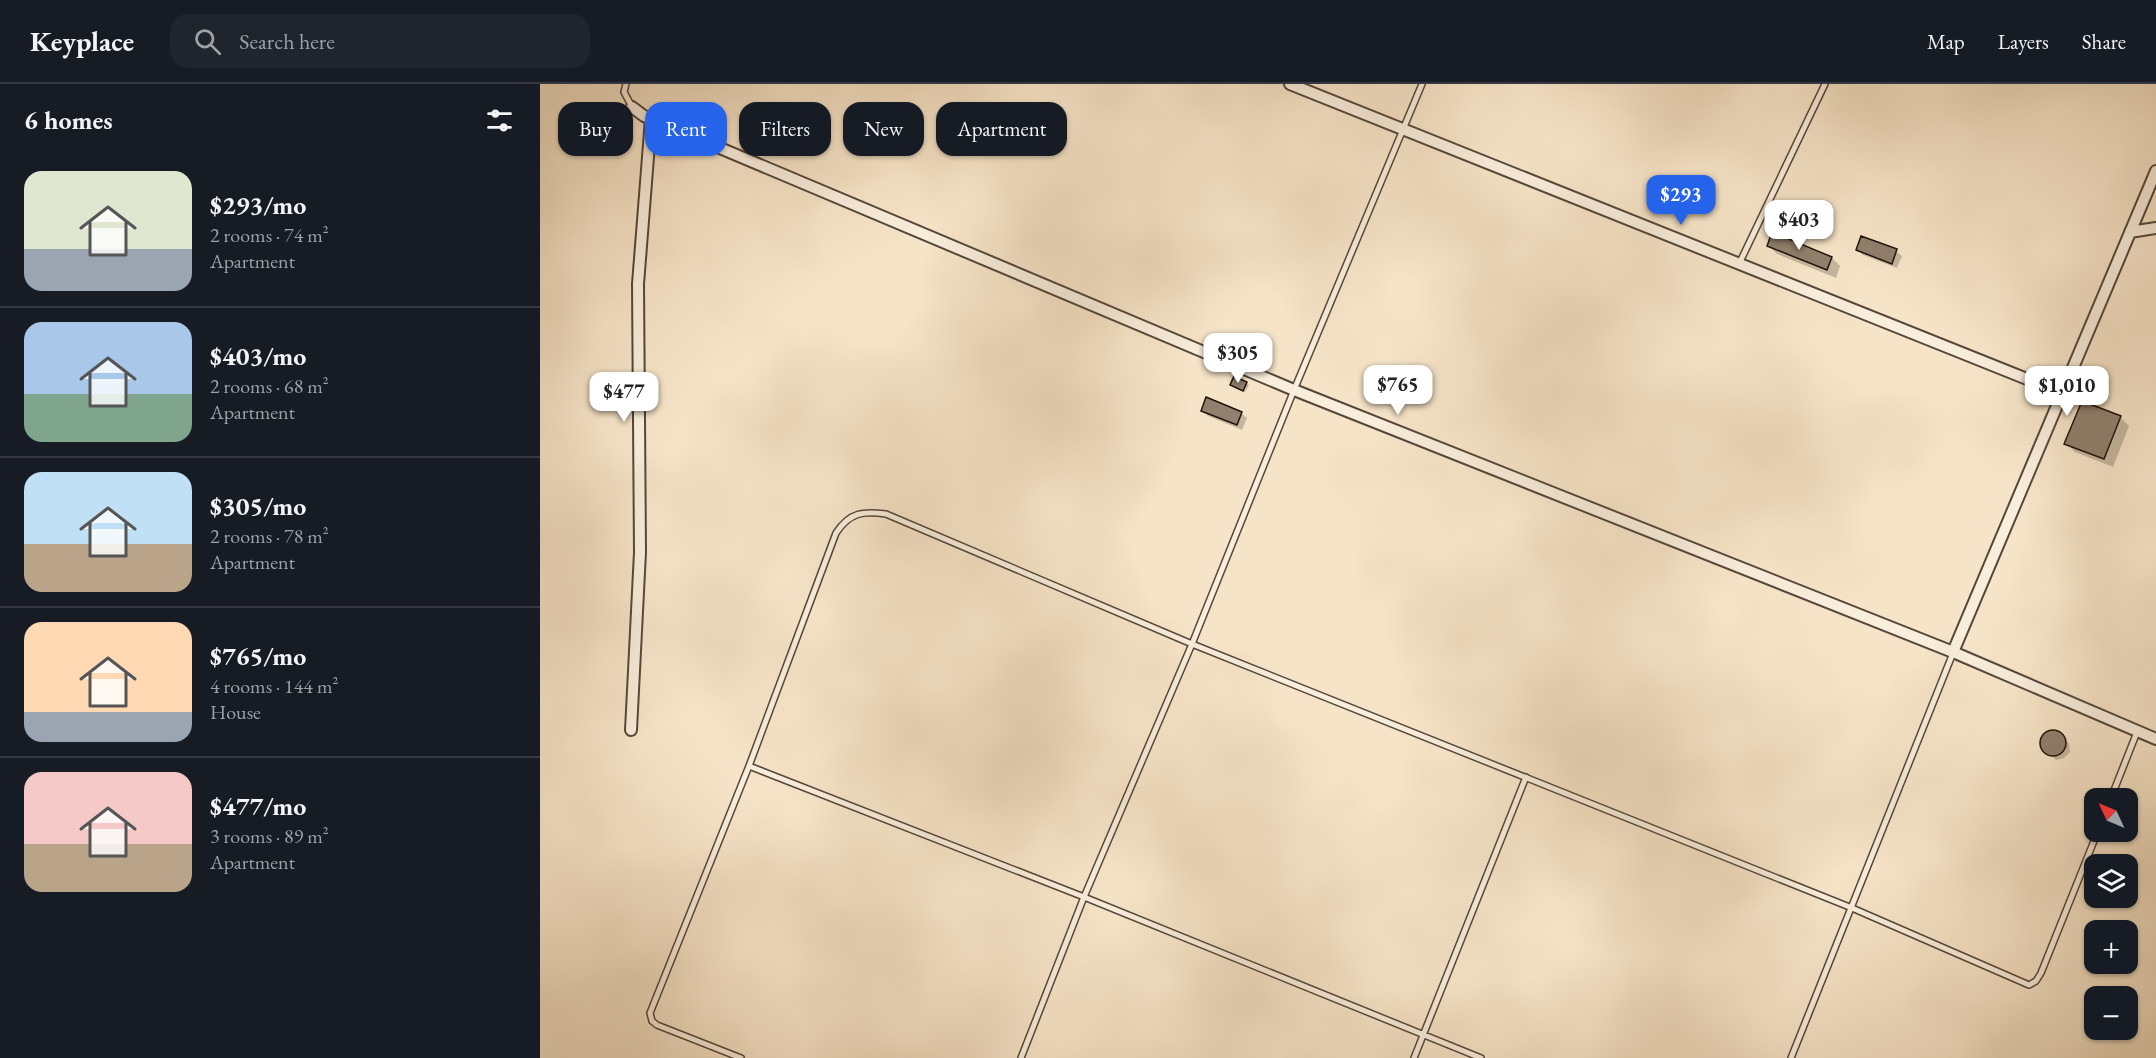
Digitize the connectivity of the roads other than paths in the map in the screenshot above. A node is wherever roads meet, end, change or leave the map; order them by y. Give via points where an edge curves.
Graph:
1 (626, 84) edge
2 (1290, 84) edge
3 (1422, 84) edge
4 (1825, 84) edge
5 (629, 102) edge
6 (1403, 130) junction
7 (727, 151) edge
8 (648, 156) edge
9 (2156, 171) edge
10 (2156, 228) edge
11 (2130, 232) junction
12 (1739, 264) junction
13 (1294, 390) junction
14 (2062, 393) junction
15 (1192, 644) junction
16 (1953, 652) junction
17 (631, 730) dead end
18 (2137, 732) junction
19 (2156, 739) edge
20 (749, 766) junction
21 (1526, 777) junction
22 (2115, 788) edge
23 (2094, 842) edge
24 (1084, 897) junction
25 (1852, 908) junction
26 (1424, 1036) junction
27 (741, 1058) edge
28 (1021, 1058) edge
29 (1414, 1058) edge
30 (1481, 1058) edge
31 (1791, 1058) edge

1 - 5 lane via 624,92
2 - 6 street
3 - 6 lane
4 - 12 lane
6 - 12 street
6 - 13 lane
7 - 13 street
8 - 17 street via 638,284 640,552
9 - 11 street
10 - 11 street
11 - 14 street
12 - 14 street
13 - 15 lane
13 - 16 street
14 - 16 street
15 - 20 lane via 886,514 865,512 844,521 836,533
15 - 21 lane
15 - 24 lane
16 - 18 street
16 - 25 lane
18 - 19 street
18 - 22 lane
20 - 24 lane
20 - 27 lane via 650,1013 657,1025
21 - 25 lane
21 - 26 lane
23 - 25 lane via 2042,973 2029,985
24 - 26 lane
24 - 28 lane
25 - 31 lane
26 - 29 lane
26 - 30 lane

